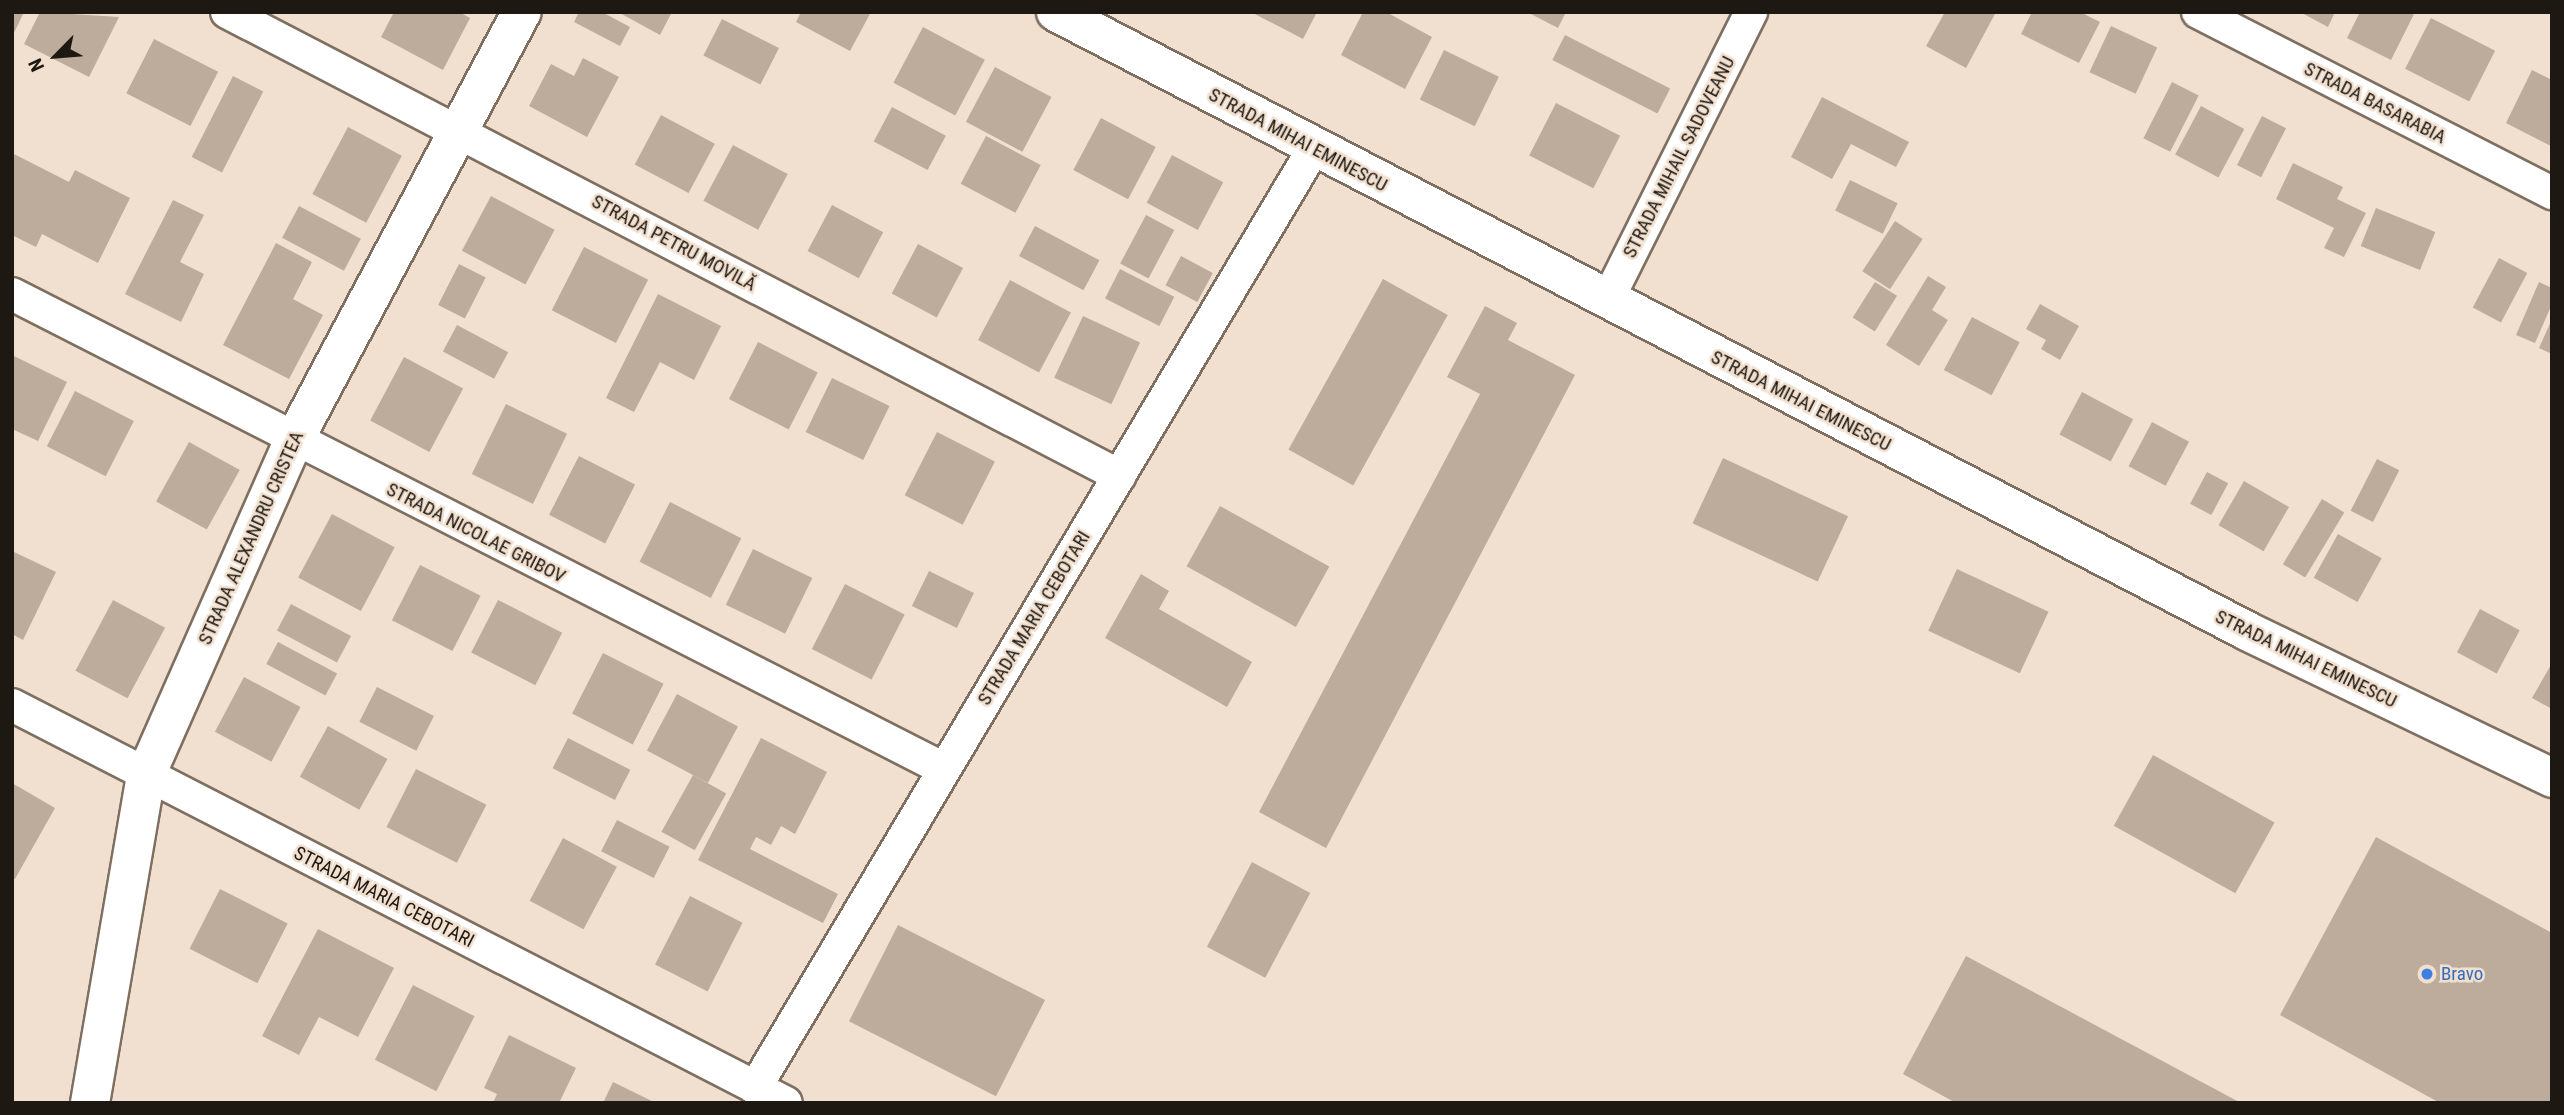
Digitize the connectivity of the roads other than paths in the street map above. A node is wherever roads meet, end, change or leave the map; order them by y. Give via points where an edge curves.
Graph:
1 (227, 12) edge
2 (522, 12) edge
3 (1056, 12) edge
4 (1751, 12) edge
5 (2198, 12) edge
6 (461, 132) junction
7 (1314, 148) junction
8 (2552, 193) edge
9 (12, 294) edge
10 (1607, 301) junction
11 (293, 442) junction
12 (1120, 476) junction
13 (12, 705) edge
14 (942, 768) junction
15 (146, 775) junction
16 (2552, 778) edge
17 (755, 1088) junction
18 (90, 1103) edge
19 (786, 1103) edge

1 - 6 street, STRADA PETRU MOVILĂ
2 - 6 street, STRADA ALEXANDRU CRISTEA
3 - 7 street, STRADA MIHAI EMINESCU
4 - 10 street, STRADA MIHAIL SADOVEANU
5 - 8 street, STRADA BASARABIA
6 - 11 street, STRADA ALEXANDRU CRISTEA
6 - 12 street, STRADA PETRU MOVILĂ
7 - 10 street, STRADA MIHAI EMINESCU
7 - 12 street, STRADA MARIA CEBOTARI
9 - 11 street, STRADA NICOLAE GRIBOV
10 - 16 street, STRADA MIHAI EMINESCU via 2247,631
11 - 14 street, STRADA NICOLAE GRIBOV
11 - 15 street, STRADA ALEXANDRU CRISTEA
12 - 14 street, STRADA MARIA CEBOTARI
13 - 15 street, STRADA MARIA CEBOTARI
14 - 17 street, STRADA MARIA CEBOTARI
15 - 17 street, STRADA MARIA CEBOTARI
15 - 18 street, STRADA ALEXANDRU CRISTEA
17 - 19 street, STRADA MARIA CEBOTARI

